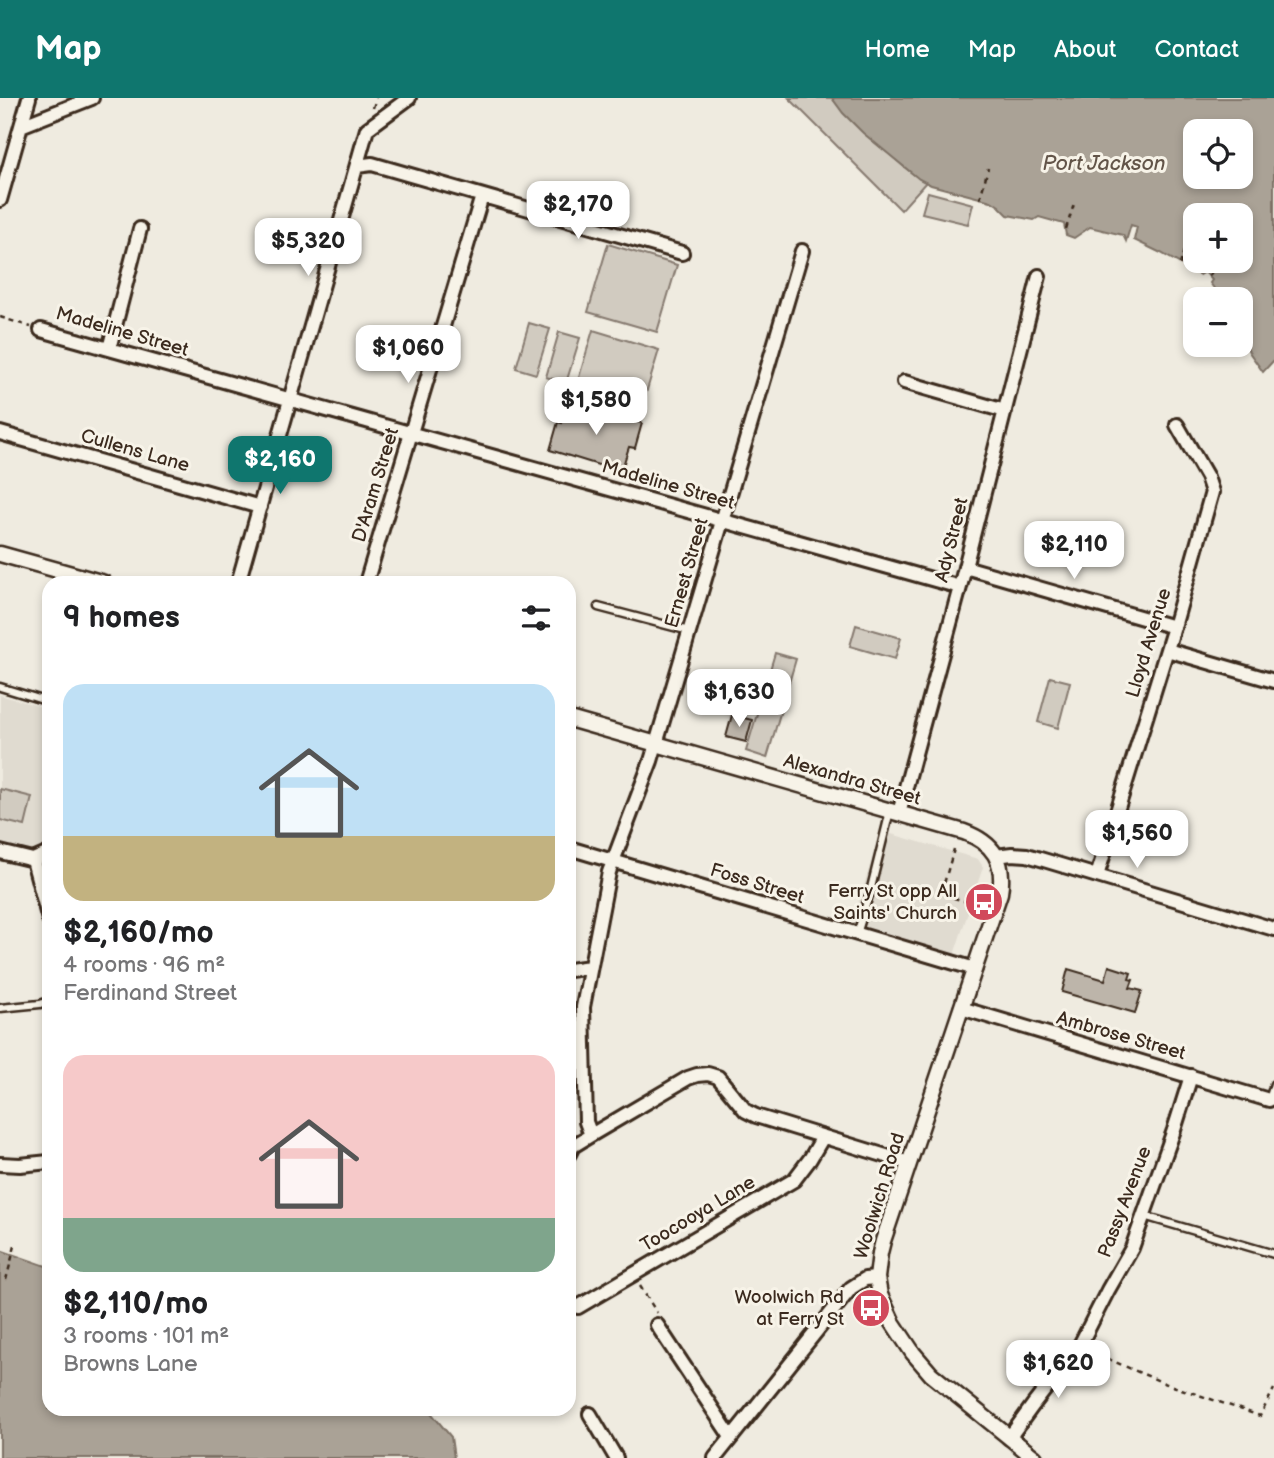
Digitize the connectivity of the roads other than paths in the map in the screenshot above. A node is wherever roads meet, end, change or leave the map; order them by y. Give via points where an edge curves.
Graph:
1 (29, 98) edge
2 (92, 98) edge
3 (409, 98) edge
4 (21, 126) junction
5 (357, 166) junction
6 (482, 196) junction
7 (0, 200) edge
8 (140, 229) dead end
9 (802, 251) dead end
10 (682, 253) dead end
11 (1039, 275) dead end
12 (41, 330) road end
13 (109, 349) junction
14 (904, 382) dead end
15 (290, 400) junction
16 (1005, 411) junction
17 (1177, 425) dead end
18 (0, 433) edge
19 (411, 434) junction
20 (260, 507) junction
21 (722, 521) junction
22 (0, 554) edge
23 (965, 567) junction
24 (79, 576) edge
25 (240, 576) edge
26 (368, 576) edge
27 (960, 587) junction
28 (598, 607) dead end
29 (1174, 627) junction
30 (689, 631) junction
31 (1167, 650) junction
32 (1274, 681) edge
33 (0, 687) edge
34 (42, 700) edge
35 (576, 721) edge
36 (656, 744) junction
37 (894, 812) junction
38 (576, 850) edge
39 (0, 852) edge
40 (42, 856) edge
41 (996, 856) junction
42 (33, 860) junction
43 (613, 861) junction
44 (1097, 876) junction
45 (42, 894) edge
46 (1274, 929) edge
47 (857, 934) junction
48 (590, 967) junction
49 (576, 969) edge
50 (975, 969) junction
51 (42, 1003) edge
52 (0, 1008) edge
53 (961, 1008) junction
54 (1191, 1076) junction
55 (1274, 1084) edge
56 (1269, 1100) joint
57 (591, 1135) junction
58 (823, 1136) junction
59 (576, 1144) edge
60 (42, 1163) edge
61 (909, 1163) junction
62 (0, 1164) edge
63 (1144, 1216) junction
64 (1274, 1254) edge
65 (877, 1278) junction
66 (576, 1304) edge
67 (657, 1325) road end
68 (590, 1414) dead end
69 (731, 1437) junction
70 (1009, 1438) junction
71 (615, 1458) edge
72 (715, 1458) edge
73 (1035, 1458) edge

1 - 4 street
2 - 4 street
3 - 5 street via 367,129
4 - 7 street
5 - 6 street via 372,164
5 - 15 street
6 - 10 street
6 - 19 street, D'Aram Street
8 - 13 street
9 - 21 street, Ernest Street
11 - 16 street, Ady Street
12 - 13 street, Madeline Street
13 - 15 street, Madeline Street
14 - 16 street
15 - 19 street, Madeline Street
15 - 20 street
16 - 23 street, Ady Street
17 - 29 street, Lloyd Avenue via 1212,492
18 - 20 street, Cullens Lane
19 - 21 street, Madeline Street
19 - 26 street, D'Aram Street
20 - 25 street
21 - 27 street, Madeline Street
21 - 30 street, Ernest Street
22 - 24 street
23 - 27 street, Ady Street
23 - 29 street
27 - 37 street, Ady Street
28 - 30 lane
29 - 31 street, Lloyd Avenue
30 - 36 street, Ernest Street
31 - 32 street
31 - 44 street, Lloyd Avenue
33 - 34 lane
35 - 36 street, Alexandra Street
36 - 37 street, Alexandra Street
36 - 43 street, Ernest Street
37 - 41 street, Alexandra Street via 972,835
37 - 47 lane via 884,829
38 - 43 street, Foss Street
39 - 42 street
40 - 42 street
41 - 44 street via 1027,855
41 - 50 street, Woolwich Road via 1000,893
42 - 45 street
43 - 47 street, Foss Street
43 - 48 street, Ernest Street
44 - 46 street
47 - 50 street, Foss Street
48 - 49 street
48 - 57 street, Ernest Street via 583,1007 586,1122
50 - 53 street, Woolwich Road
51 - 52 lane
53 - 54 street, Ambrose Street
53 - 61 street, Woolwich Road
54 - 56 street, Ambrose Street
54 - 63 street, Passy Avenue
55 - 56 lane
57 - 58 street via 688,1078 708,1074 718,1077 755,1116
57 - 59 street
58 - 61 street
58 - 66 street, Toocooya Lane via 794,1180
60 - 62 street
61 - 65 street, Woolwich Road via 880,1253
63 - 64 lane
63 - 70 street, Passy Avenue via 1081,1343
65 - 69 street via 865,1279 851,1289
65 - 70 street, Woolwich Road via 889,1316 913,1353 931,1374
67 - 69 street
68 - 71 street
69 - 72 street
70 - 73 street, Woolwich Road

